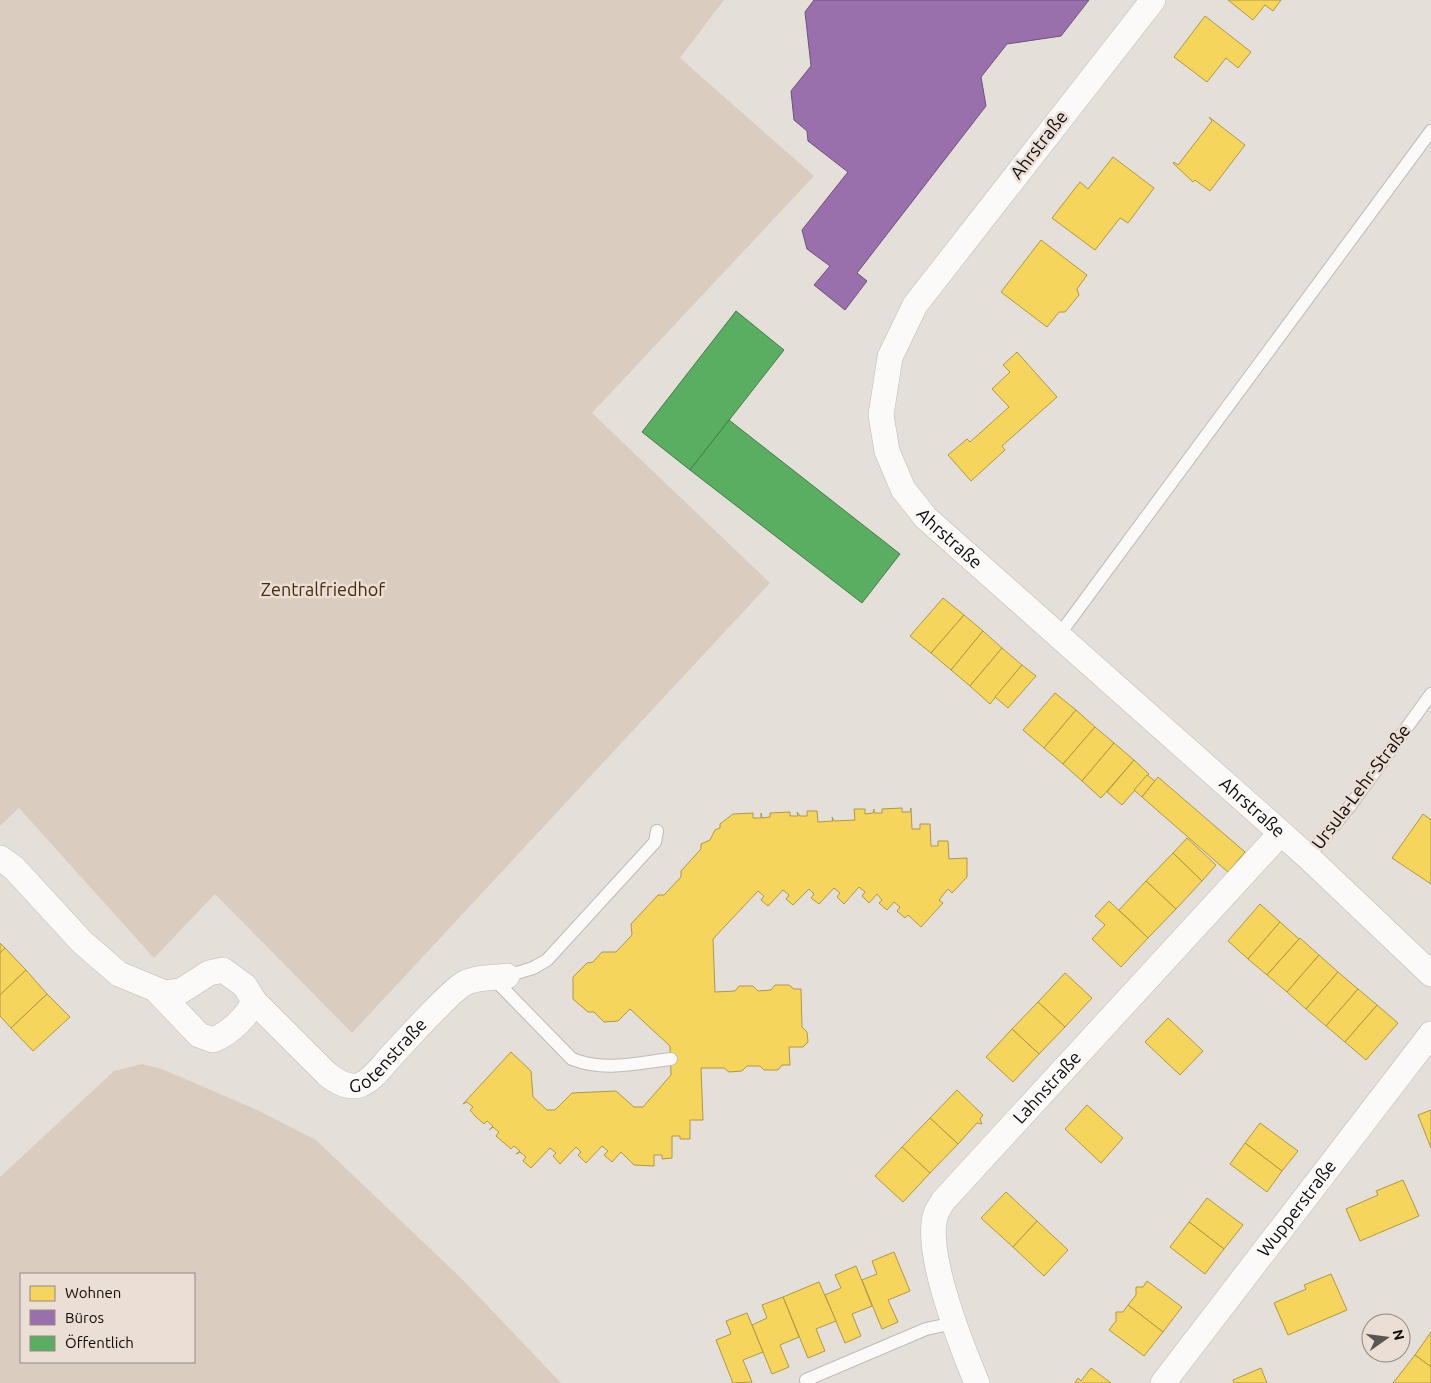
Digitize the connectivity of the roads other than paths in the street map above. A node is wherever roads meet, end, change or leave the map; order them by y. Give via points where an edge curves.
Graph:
1 (1152, 0) edge
2 (1431, 131) edge
3 (1059, 635) junction
4 (1431, 694) edge
5 (657, 831) dead end
6 (1281, 833) junction
7 (1308, 856) junction
8 (0, 858) edge
9 (1431, 974) edge
10 (500, 977) junction
11 (158, 992) junction
12 (254, 1001) junction
13 (1431, 1034) edge
14 (671, 1059) dead end
15 (954, 1323) junction
16 (806, 1380) dead end
17 (977, 1383) edge
18 (1163, 1383) edge

1 - 3 street, Ahrstraße via 915,305 890,357 881,414 887,451 903,489 926,518
2 - 3 lane
3 - 6 street, Ahrstraße
4 - 7 lane, Ursula-Lehr-Straße via 1350,806
5 - 10 lane via 654,842 547,960 520,973
6 - 7 street, Ahrstraße
6 - 15 street, Lahnstraße via 943,1201 936,1215 934,1239 945,1297
7 - 9 street, Ahrstraße
8 - 11 street, Gotenstraße via 14,868 104,963 119,974
10 - 12 street, Gotenstraße via 465,983 375,1076 357,1085 335,1081
10 - 14 lane via 572,1059 606,1067
11 - 12 street, Gotenstraße via 181,991 209,973 223,970 245,986
11 - 12 street, Gotenstraße via 199,1035 213,1040 245,1016
13 - 18 street, Wupperstraße
15 - 16 lane via 926,1329
15 - 17 street, Lahnstraße

